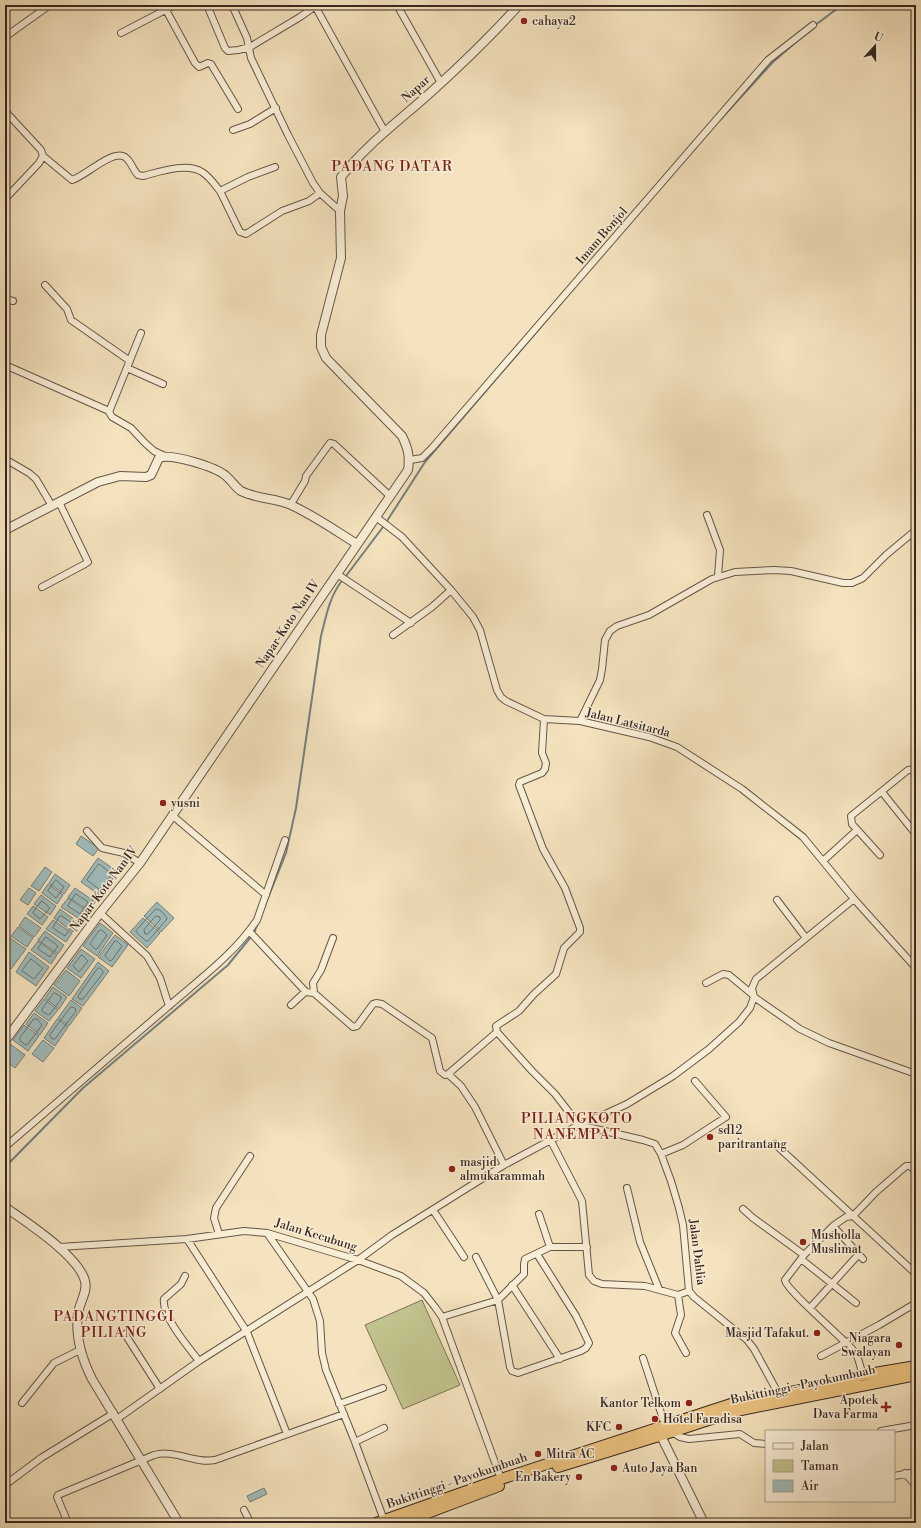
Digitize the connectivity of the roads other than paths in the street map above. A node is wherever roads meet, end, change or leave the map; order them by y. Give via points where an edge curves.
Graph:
1 (175, 5) edge
2 (207, 5) edge
3 (232, 5) edge
4 (398, 5) edge
5 (519, 5) edge
6 (316, 6) edge
7 (47, 7) dead end
8 (166, 10) junction
9 (813, 25) dead end
10 (121, 33) dead end
11 (5, 37) edge
12 (250, 47) junction
13 (441, 83) junction
14 (276, 108) junction
15 (238, 109) dead end
16 (5, 111) edge
17 (233, 130) dead end
18 (385, 132) junction
19 (43, 156) junction
20 (275, 167) dead end
21 (220, 191) junction
22 (320, 193) junction
23 (5, 199) edge
24 (340, 211) junction
25 (46, 285) dead end
26 (5, 299) edge
27 (13, 301) dead end
28 (141, 333) dead end
29 (130, 361) junction
30 (5, 365) edge
31 (127, 368) junction
32 (163, 384) dead end
33 (109, 411) junction
34 (165, 457) junction
35 (5, 459) edge
36 (410, 460) junction
37 (390, 496) junction
38 (55, 504) junction
39 (290, 504) junction
40 (706, 515) dead end
41 (376, 517) junction
42 (5, 530) edge
43 (916, 530) edge
44 (358, 544) junction
45 (337, 574) junction
46 (718, 576) junction
47 (42, 587) dead end
48 (451, 590) junction
49 (411, 623) junction
50 (393, 635) dead end
51 (580, 722) junction
52 (544, 723) junction
53 (916, 769) edge
54 (882, 792) junction
55 (173, 816) junction
56 (857, 830) junction
57 (87, 831) dead end
58 (914, 832) dead end
59 (286, 840) dead end
60 (880, 855) dead end
61 (824, 860) junction
62 (140, 863) junction
63 (266, 895) junction
64 (854, 899) junction
65 (777, 900) dead end
66 (100, 914) junction
67 (252, 934) junction
68 (333, 938) dead end
69 (806, 938) junction
70 (916, 968) edge
71 (706, 983) dead end
72 (306, 992) junction
73 (314, 992) junction
74 (754, 996) junction
75 (291, 1005) dead end
76 (169, 1006) junction
77 (497, 1032) junction
78 (5, 1041) edge
79 (448, 1074) junction
80 (916, 1074) edge
81 (695, 1082) dead end
82 (579, 1125) junction
83 (550, 1139) junction
84 (775, 1144) dead end
85 (5, 1147) edge
86 (661, 1154) junction
87 (250, 1156) dead end
88 (504, 1165) junction
89 (916, 1172) edge
90 (628, 1188) dead end
91 (5, 1207) edge
92 (743, 1209) dead end
93 (433, 1210) junction
94 (539, 1214) dead end
95 (854, 1216) junction
96 (833, 1226) junction
97 (267, 1233) junction
98 (219, 1234) junction
99 (187, 1239) junction
100 (58, 1247) junction
101 (550, 1247) junction
102 (587, 1247) junction
103 (537, 1254) junction
104 (464, 1257) dead end
105 (476, 1257) dead end
106 (802, 1257) junction
107 (358, 1260) junction
108 (916, 1274) edge
109 (185, 1276) dead end
110 (832, 1284) junction
111 (512, 1285) junction
112 (658, 1289) junction
113 (689, 1291) junction
114 (308, 1292) junction
115 (678, 1295) junction
116 (498, 1300) junction
117 (856, 1303) dead end
118 (916, 1303) edge
119 (810, 1308) junction
120 (442, 1318) junction
121 (247, 1332) junction
122 (125, 1334) dead end
123 (846, 1343) junction
124 (80, 1350) junction
125 (686, 1353) dead end
126 (821, 1356) dead end
127 (643, 1358) dead end
128 (560, 1359) junction
129 (199, 1361) junction
130 (916, 1366) edge
131 (916, 1375) edge
132 (863, 1376) junction
133 (160, 1388) junction
134 (382, 1388) dead end
135 (778, 1394) junction
136 (22, 1403) dead end
137 (340, 1404) junction
138 (344, 1414) junction
139 (115, 1416) junction
140 (916, 1425) edge
141 (384, 1428) dead end
142 (668, 1429) junction
143 (888, 1430) edge
144 (287, 1434) junction
145 (661, 1436) junction
146 (355, 1442) junction
147 (765, 1444) edge
148 (142, 1460) junction
149 (916, 1472) edge
150 (905, 1473) junction
151 (895, 1476) edge
152 (502, 1478) junction
153 (5, 1485) edge
154 (916, 1486) edge
155 (452, 1500) junction
156 (244, 1510) dead end
157 (68, 1521) edge
158 (380, 1522) edge
159 (60, 1523) edge
160 (179, 1523) edge
161 (248, 1523) edge
162 (401, 1523) edge
163 (704, 1523) edge

1 - 8 street
2 - 12 street via 226,50
3 - 12 street
4 - 13 street
5 - 13 street, Napar
6 - 12 street
6 - 18 street
7 - 11 street
8 - 10 street
8 - 15 street via 195,63 200,67 211,64
9 - 36 street, Imam Bonjol via 768,60 432,448 422,458
12 - 14 street via 251,58
13 - 18 street, Napar
14 - 17 street via 250,124
14 - 22 street
16 - 19 street via 41,150
18 - 24 street, Napar via 341,177 343,196
19 - 21 street via 72,180 118,155 128,160 138,175 178,168 190,169 202,172
19 - 23 street via 40,163
20 - 21 street
21 - 22 street via 240,232 246,234 282,211 309,201
22 - 24 street
24 - 36 street via 341,258 321,336 321,347 326,358 402,436
25 - 29 street via 67,309 71,320
26 - 27 street
28 - 29 street
29 - 31 street
30 - 33 street
31 - 32 street
31 - 33 street
33 - 34 street via 112,417 131,428 148,446
34 - 38 street via 157,462 149,476 110,478
34 - 39 street via 217,471 243,491
35 - 38 street via 36,479
36 - 37 street, Napar-Koto Nan IV via 408,470
37 - 39 street via 329,443
37 - 41 street, Napar-Koto Nan IV
38 - 42 street
38 - 47 street via 88,562
39 - 44 street
40 - 46 street via 720,550
41 - 44 street, Napar-Koto Nan IV
41 - 48 street, Jalan Latsitarda via 402,537
43 - 46 street via 886,554 863,578 852,584 805,573 774,570 735,572
44 - 45 street, Napar-Koto Nan IV
45 - 49 street
45 - 55 street, Napar-Koto Nan IV
46 - 51 street via 649,615 626,622 610,631 604,640 600,680
48 - 49 street
48 - 52 street, Jalan Latsitarda via 480,630 497,690 506,701
49 - 50 street
51 - 52 street, Jalan Latsitarda
51 - 61 street, Jalan Latsitarda via 649,737 677,747 742,789 785,822
52 - 77 street via 542,753 546,762 545,769 542,773 520,782 519,785 543,849 565,888 580,932 564,948 556,974 519,1011 496,1026
53 - 54 street via 908,770
54 - 56 street via 851,816 852,824
54 - 58 street
55 - 62 street, Napar-Koto Nan IV
55 - 63 street
56 - 60 street
56 - 61 street
57 - 62 street via 102,848 124,853
59 - 63 street
61 - 64 street, Jalan Latsitarda
62 - 66 street, Napar-Koto Nan IV
63 - 67 street
64 - 69 street
64 - 70 street, Jalan Latsitarda
65 - 69 street
66 - 76 street via 147,956 160,978
66 - 78 street, Napar-Koto Nan IV
67 - 72 street
67 - 76 street
68 - 73 street via 321,970 313,983
69 - 74 street via 756,980 752,985
71 - 74 street via 723,974 729,975
72 - 73 street
72 - 75 street
73 - 79 street via 353,1027 357,1026 373,1004 382,1004 429,1036 434,1042 440,1071
74 - 80 street via 800,1029 822,1040
74 - 82 street via 750,1008 739,1022 688,1065 627,1104
76 - 85 street
77 - 79 street
77 - 82 street via 555,1094
79 - 88 street via 461,1086 475,1107
81 - 86 street via 726,1117 683,1145
82 - 83 street
82 - 86 street, Jalan Dahlia via 644,1140 655,1144
83 - 88 street
83 - 102 street via 582,1202
84 - 95 street
86 - 113 street, Jalan Dahlia via 683,1226
87 - 98 street via 216,1208 214,1218
88 - 93 street
89 - 95 street via 910,1166 906,1166 876,1192
90 - 112 street via 640,1242
91 - 100 street
92 - 106 street
93 - 104 street
93 - 107 street
94 - 101 street
95 - 96 street via 846,1217
95 - 108 street
96 - 106 street
96 - 110 street via 861,1256
97 - 98 street, Jalan Kecubung via 244,1231
97 - 107 street, Jalan Kecubung
97 - 114 street
98 - 99 street, Jalan Kecubung
99 - 100 street, Jalan Kecubung
99 - 121 street
100 - 124 street via 79,1269 85,1281 85,1291 78,1314
101 - 102 street
101 - 103 street
102 - 112 street via 589,1275 594,1282
103 - 111 street via 526,1259 524,1274
103 - 128 street via 576,1316 588,1343 584,1349
105 - 116 street
106 - 110 street
106 - 119 street via 785,1283
107 - 114 street
107 - 120 street, Jalan Kecubung via 401,1276 424,1294
109 - 129 street via 181,1284 164,1298 164,1303 171,1323
110 - 117 street
110 - 119 street
111 - 116 street
111 - 128 street
112 - 115 street
113 - 115 street
113 - 135 street, Jalan Dahlia via 747,1340
114 - 121 street
114 - 137 street via 320,1321 326,1370
115 - 125 street via 681,1315 675,1333
116 - 120 street
116 - 128 street via 512,1371 518,1373
118 - 123 street
119 - 123 street
120 - 152 street, Jalan Kecubung
121 - 129 street
121 - 144 street
122 - 133 street
123 - 126 street
123 - 132 street via 855,1351
124 - 136 street via 54,1363
124 - 139 street via 92,1379
127 - 142 street
129 - 133 street
130 - 132 highway, Bukittinggi - Payokumbuah
131 - 142 highway, Bukittinggi - Payokumbuah via 736,1411
132 - 135 highway, Bukittinggi - Payokumbuah
133 - 139 street
134 - 137 street
135 - 142 highway, Bukittinggi - Payokumbuah via 734,1403
137 - 138 street
138 - 144 street
138 - 146 street
139 - 148 street
139 - 153 street via 41,1458
140 - 143 street
141 - 146 street
142 - 145 highway, Bukittinggi - Payokumbuah
142 - 147 street via 680,1437 689,1439 740,1434 754,1443
142 - 152 highway, Bukittinggi - Payokumbuah
144 - 148 street via 209,1461 168,1453
145 - 155 highway, Bukittinggi - Payokumbuah
145 - 163 street
146 - 158 street
148 - 157 street via 58,1495 56,1497
148 - 160 street
149 - 150 street
150 - 151 street
150 - 154 street
152 - 155 highway, Bukittinggi - Payokumbuah
155 - 158 highway, Bukittinggi - Payokumbuah
155 - 162 highway, Bukittinggi - Payokumbuah
156 - 161 street
157 - 159 street

